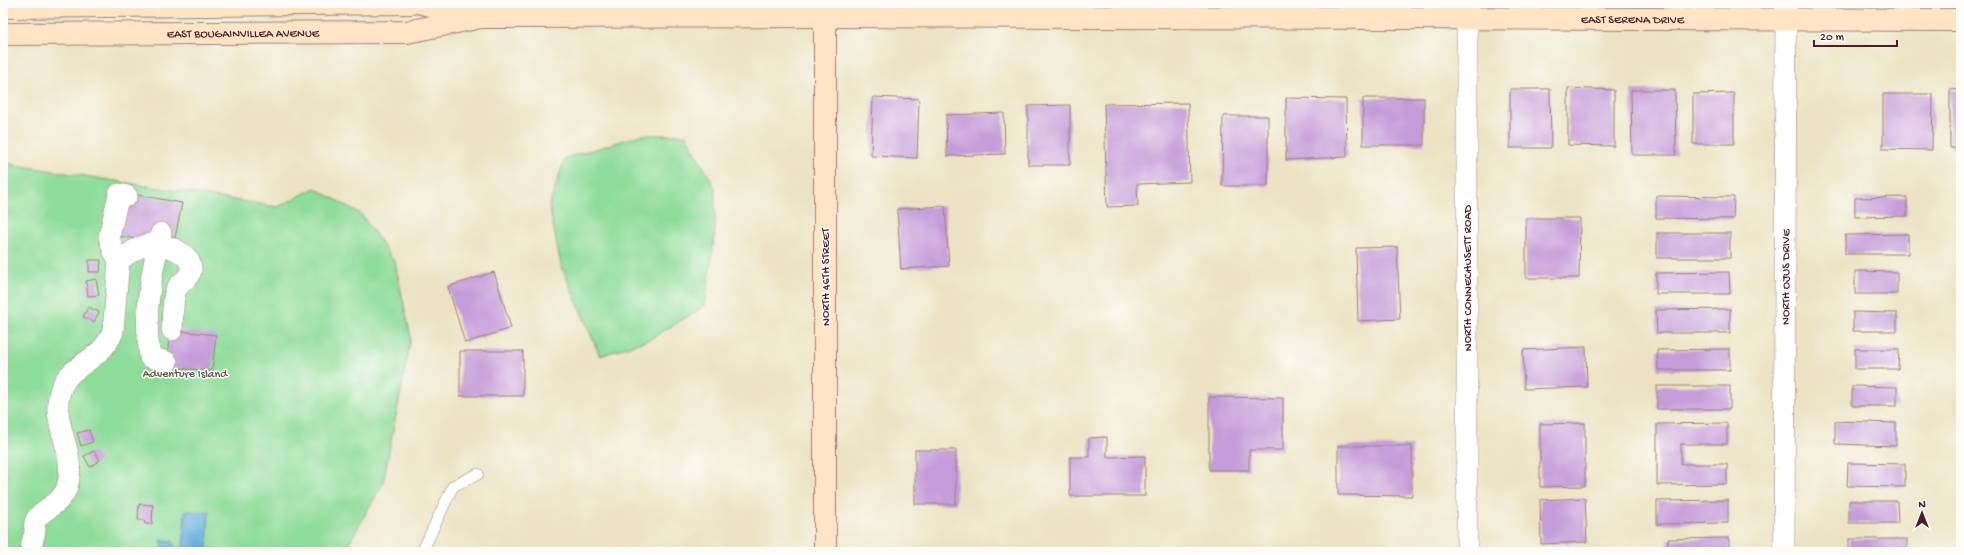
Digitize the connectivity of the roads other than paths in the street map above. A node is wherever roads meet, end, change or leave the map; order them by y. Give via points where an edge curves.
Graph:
1 (412, 3) edge
2 (422, 3) edge
3 (3, 7) edge
4 (825, 10) edge
5 (1148, 10) edge
6 (1467, 11) edge
7 (1786, 11) edge
8 (481, 17) junction
9 (1961, 20) edge
10 (3, 34) edge
11 (127, 196) dead end
12 (160, 239) junction
13 (119, 260) junction
14 (172, 330) dead end
15 (167, 362) dead end
16 (478, 474) dead end
17 (31, 552) edge
18 (422, 552) edge
19 (825, 552) edge
20 (1467, 552) edge
21 (1784, 552) edge

1 - 3 street
2 - 8 street, EAST BOUGAINVILLEA AVENUE
4 - 5 street, EAST SERENA DRIVE
4 - 8 street, EAST BOUGAINVILLEA AVENUE
4 - 19 street, NORTH 46TH STREET
5 - 6 street, EAST SERENA DRIVE
6 - 7 street, EAST SERENA DRIVE
6 - 20 street, NORTH CONNECHUSETT ROAD
7 - 9 street, EAST SERENA DRIVE
7 - 21 street, NORTH OJUS DRIVE
8 - 10 street, EAST BOUGAINVILLEA AVENUE via 407,32
11 - 13 street via 119,194 109,237
12 - 13 street
12 - 14 street via 184,255 190,264 190,272 176,291
12 - 15 street via 151,277 147,337 150,357
13 - 17 street via 113,332 102,350 70,375 62,386 57,413 70,477 63,496 35,522
16 - 18 lane via 453,486

